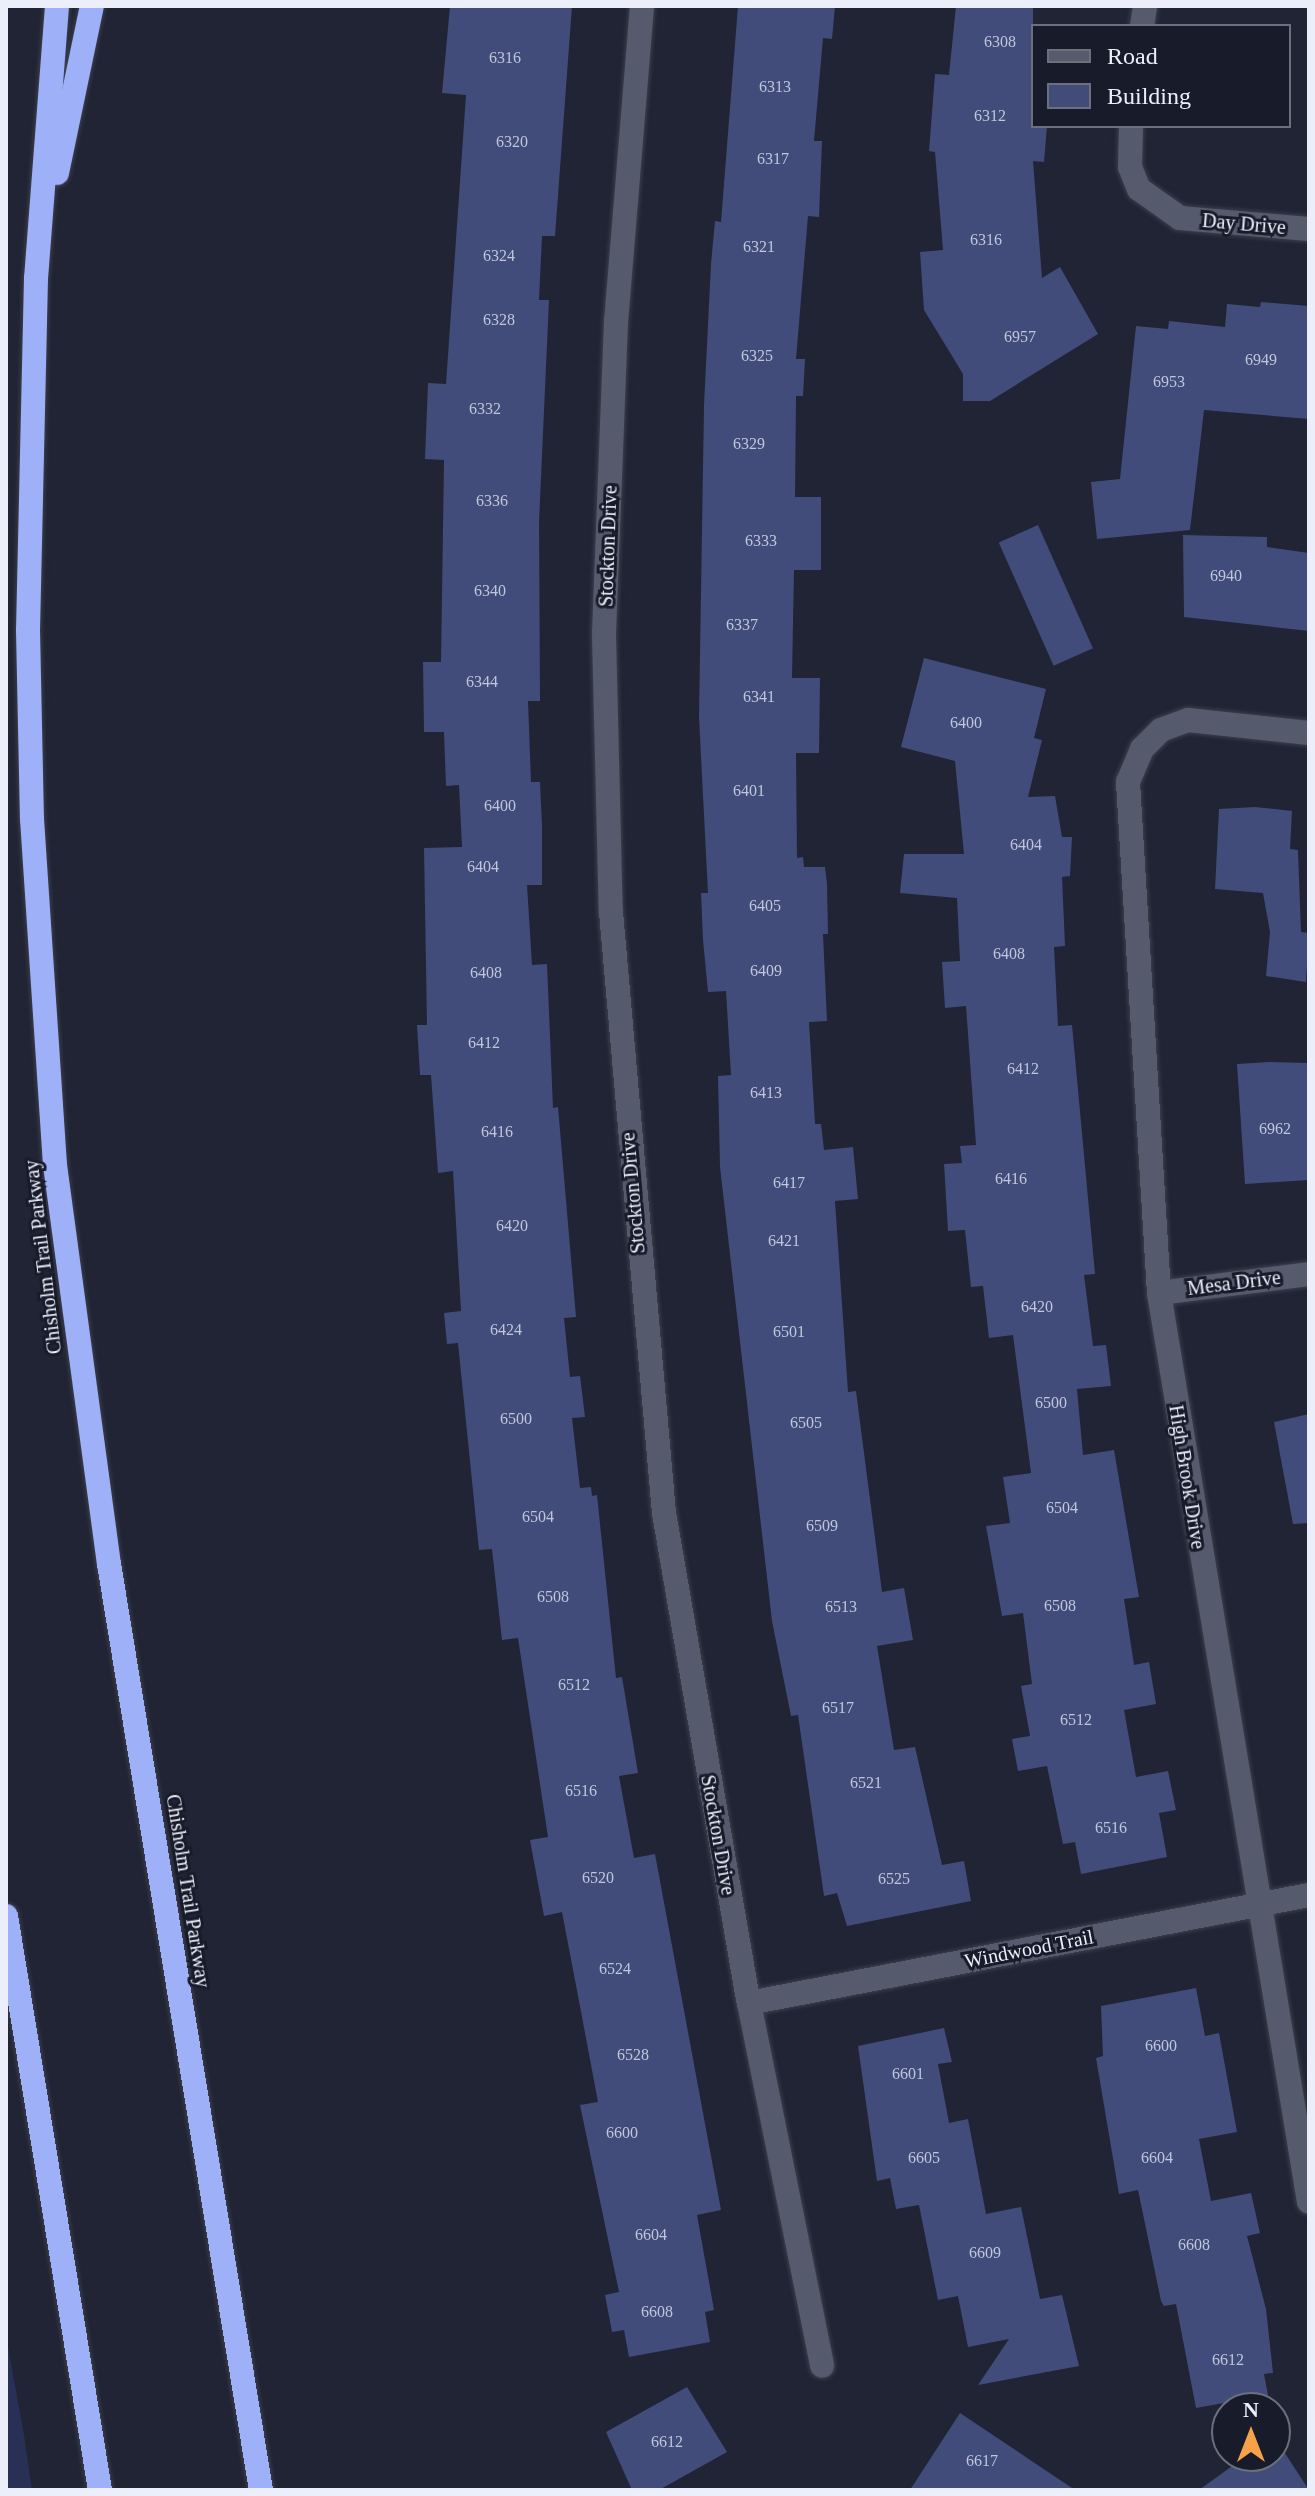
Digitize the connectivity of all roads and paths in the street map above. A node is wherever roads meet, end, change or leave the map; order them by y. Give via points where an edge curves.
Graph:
1 (57, 6) edge
2 (92, 6) edge
3 (642, 6) edge
4 (1131, 128) edge
5 (1309, 229) edge
6 (36, 278) junction
7 (1309, 733) edge
8 (1309, 1274) edge
9 (1159, 1293) junction
10 (1309, 1895) edge
11 (1261, 1905) junction
12 (6, 1916) edge
13 (749, 2003) junction
14 (1309, 2202) edge
15 (822, 2366) dead end
16 (100, 2490) edge
17 (261, 2490) edge

1 - 6 highway, Chisholm Trail Parkway
2 - 6 highway
3 - 13 street, Stockton Drive via 616,321 604,635 611,912 664,1513
4 - 5 street, Day Drive via 1130,167 1139,189 1180,218
6 - 17 highway, Chisholm Trail Parkway via 28,630 32,819 55,1165 109,1564
7 - 9 street, High Brook Drive via 1188,720 1161,730 1142,749 1128,782
8 - 9 street, Mesa Drive
9 - 11 street, High Brook Drive
10 - 11 street, Windwood Trail
11 - 13 street, Windwood Trail
11 - 14 street, High Brook Drive
12 - 16 highway
13 - 15 street, Stockton Drive

